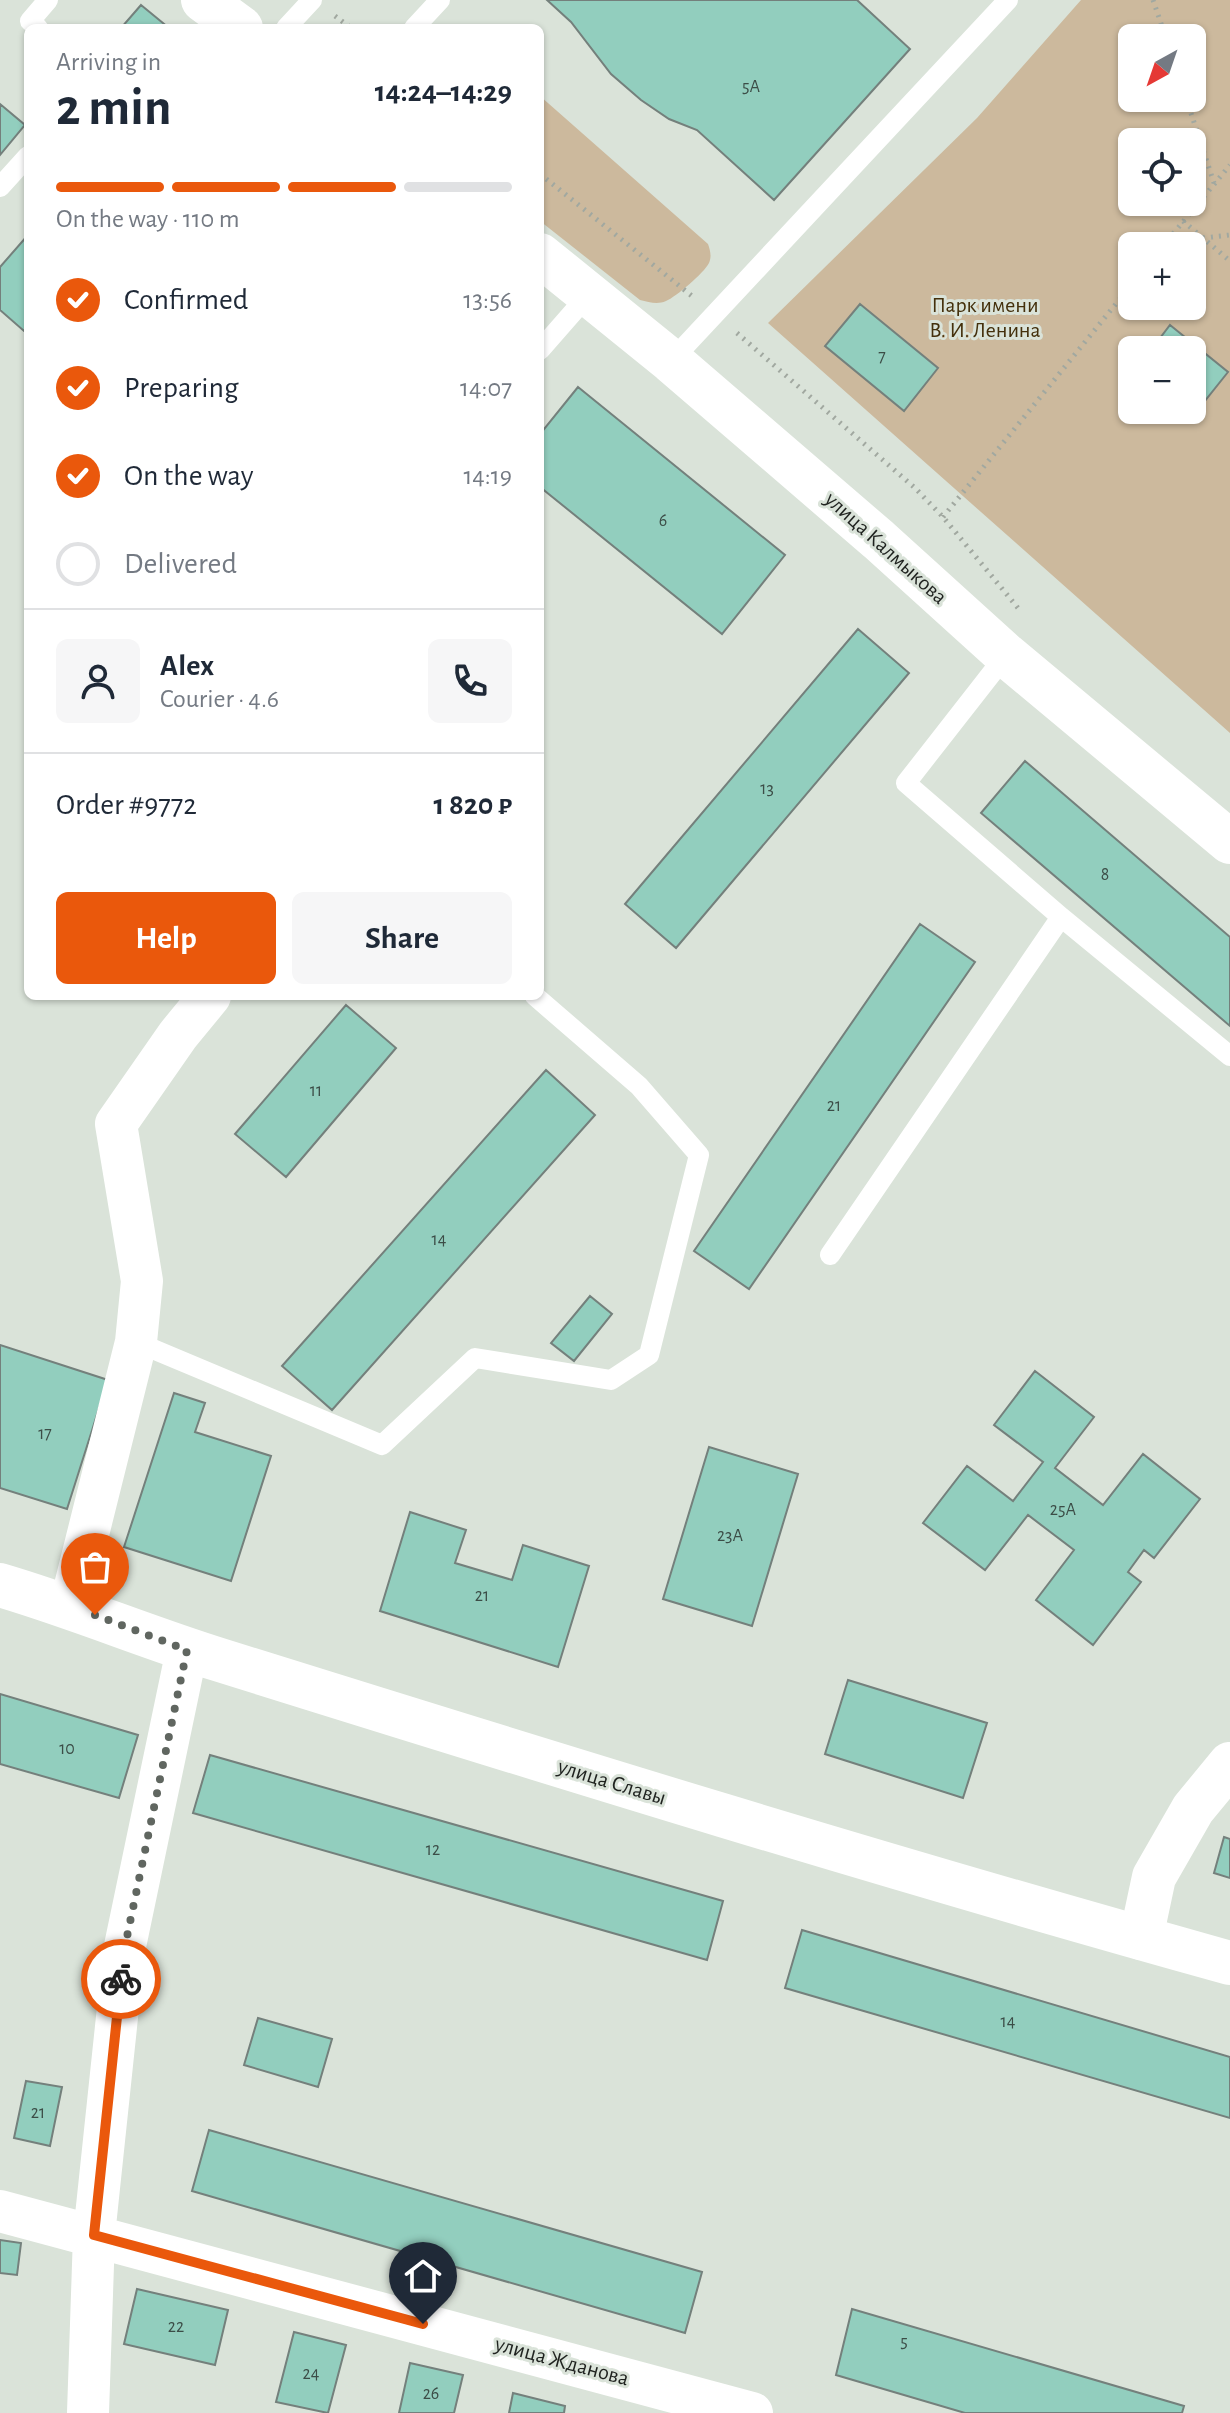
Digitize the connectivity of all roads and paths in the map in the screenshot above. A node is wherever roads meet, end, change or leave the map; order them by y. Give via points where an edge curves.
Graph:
1 (48, 0) edge
2 (203, 0) edge
3 (312, 0) edge
4 (440, 0) edge
5 (1008, 0) edge
6 (1153, 0) edge
7 (33, 24) edge
8 (236, 24) edge
9 (290, 24) edge
10 (418, 24) edge
11 (1161, 24) edge
12 (1191, 112) edge
13 (24, 160) edge
14 (1230, 165) edge
15 (544, 177) edge
16 (1214, 184) junction
17 (0, 187) edge
18 (1183, 221) junction
19 (1174, 232) edge
20 (1196, 232) edge
21 (1230, 235) edge
22 (1206, 238) edge
23 (1206, 241) edge
24 (544, 258) edge
25 (1230, 261) edge
26 (589, 294) junction
27 (1118, 301) edge
28 (714, 313) junction
29 (544, 345) edge
30 (671, 361) junction
31 (943, 517) junction
32 (1024, 615) dead end
33 (1006, 655) junction
34 (1230, 842) edge
35 (1061, 917) junction
36 (207, 1000) edge
37 (540, 1000) edge
38 (1230, 1056) edge
39 (830, 1255) dead end
40 (136, 1342) junction
41 (0, 1585) edge
42 (70, 1606) junction
43 (187, 1650) junction
44 (1230, 1764) edge
45 (1141, 1938) junction
46 (1230, 1963) edge
47 (0, 2211) edge
48 (94, 2235) junction
49 (88, 2413) edge
50 (752, 2413) edge

1 - 7 lane via 30,21
2 - 8 main road
3 - 9 lane
4 - 10 lane
5 - 28 lane
6 - 11 path
12 - 16 path
13 - 17 lane
14 - 16 path
15 - 28 path
16 - 18 path
18 - 19 path
18 - 20 path
21 - 22 path
23 - 25 path
24 - 26 main road, улица Калмыкова
26 - 29 lane
26 - 30 main road, улица Калмыкова
27 - 31 path
28 - 30 lane
28 - 31 path
30 - 33 main road, улица Калмыкова
31 - 32 path
33 - 34 main road, улица Калмыкова
33 - 35 lane via 906,783
35 - 38 lane
35 - 39 lane
36 - 40 street via 116,1124 142,1281
37 - 40 lane via 639,1086 699,1155 649,1355 611,1380 475,1358 382,1445
40 - 42 street
41 - 42 main road, улица Славы
42 - 43 main road, улица Славы
43 - 45 main road, улица Славы
43 - 48 street via 124,1951
44 - 45 main road via 1193,1809 1154,1877
45 - 46 main road, улица Славы
47 - 48 street, улица Жданова
48 - 49 street
48 - 50 street, улица Жданова

